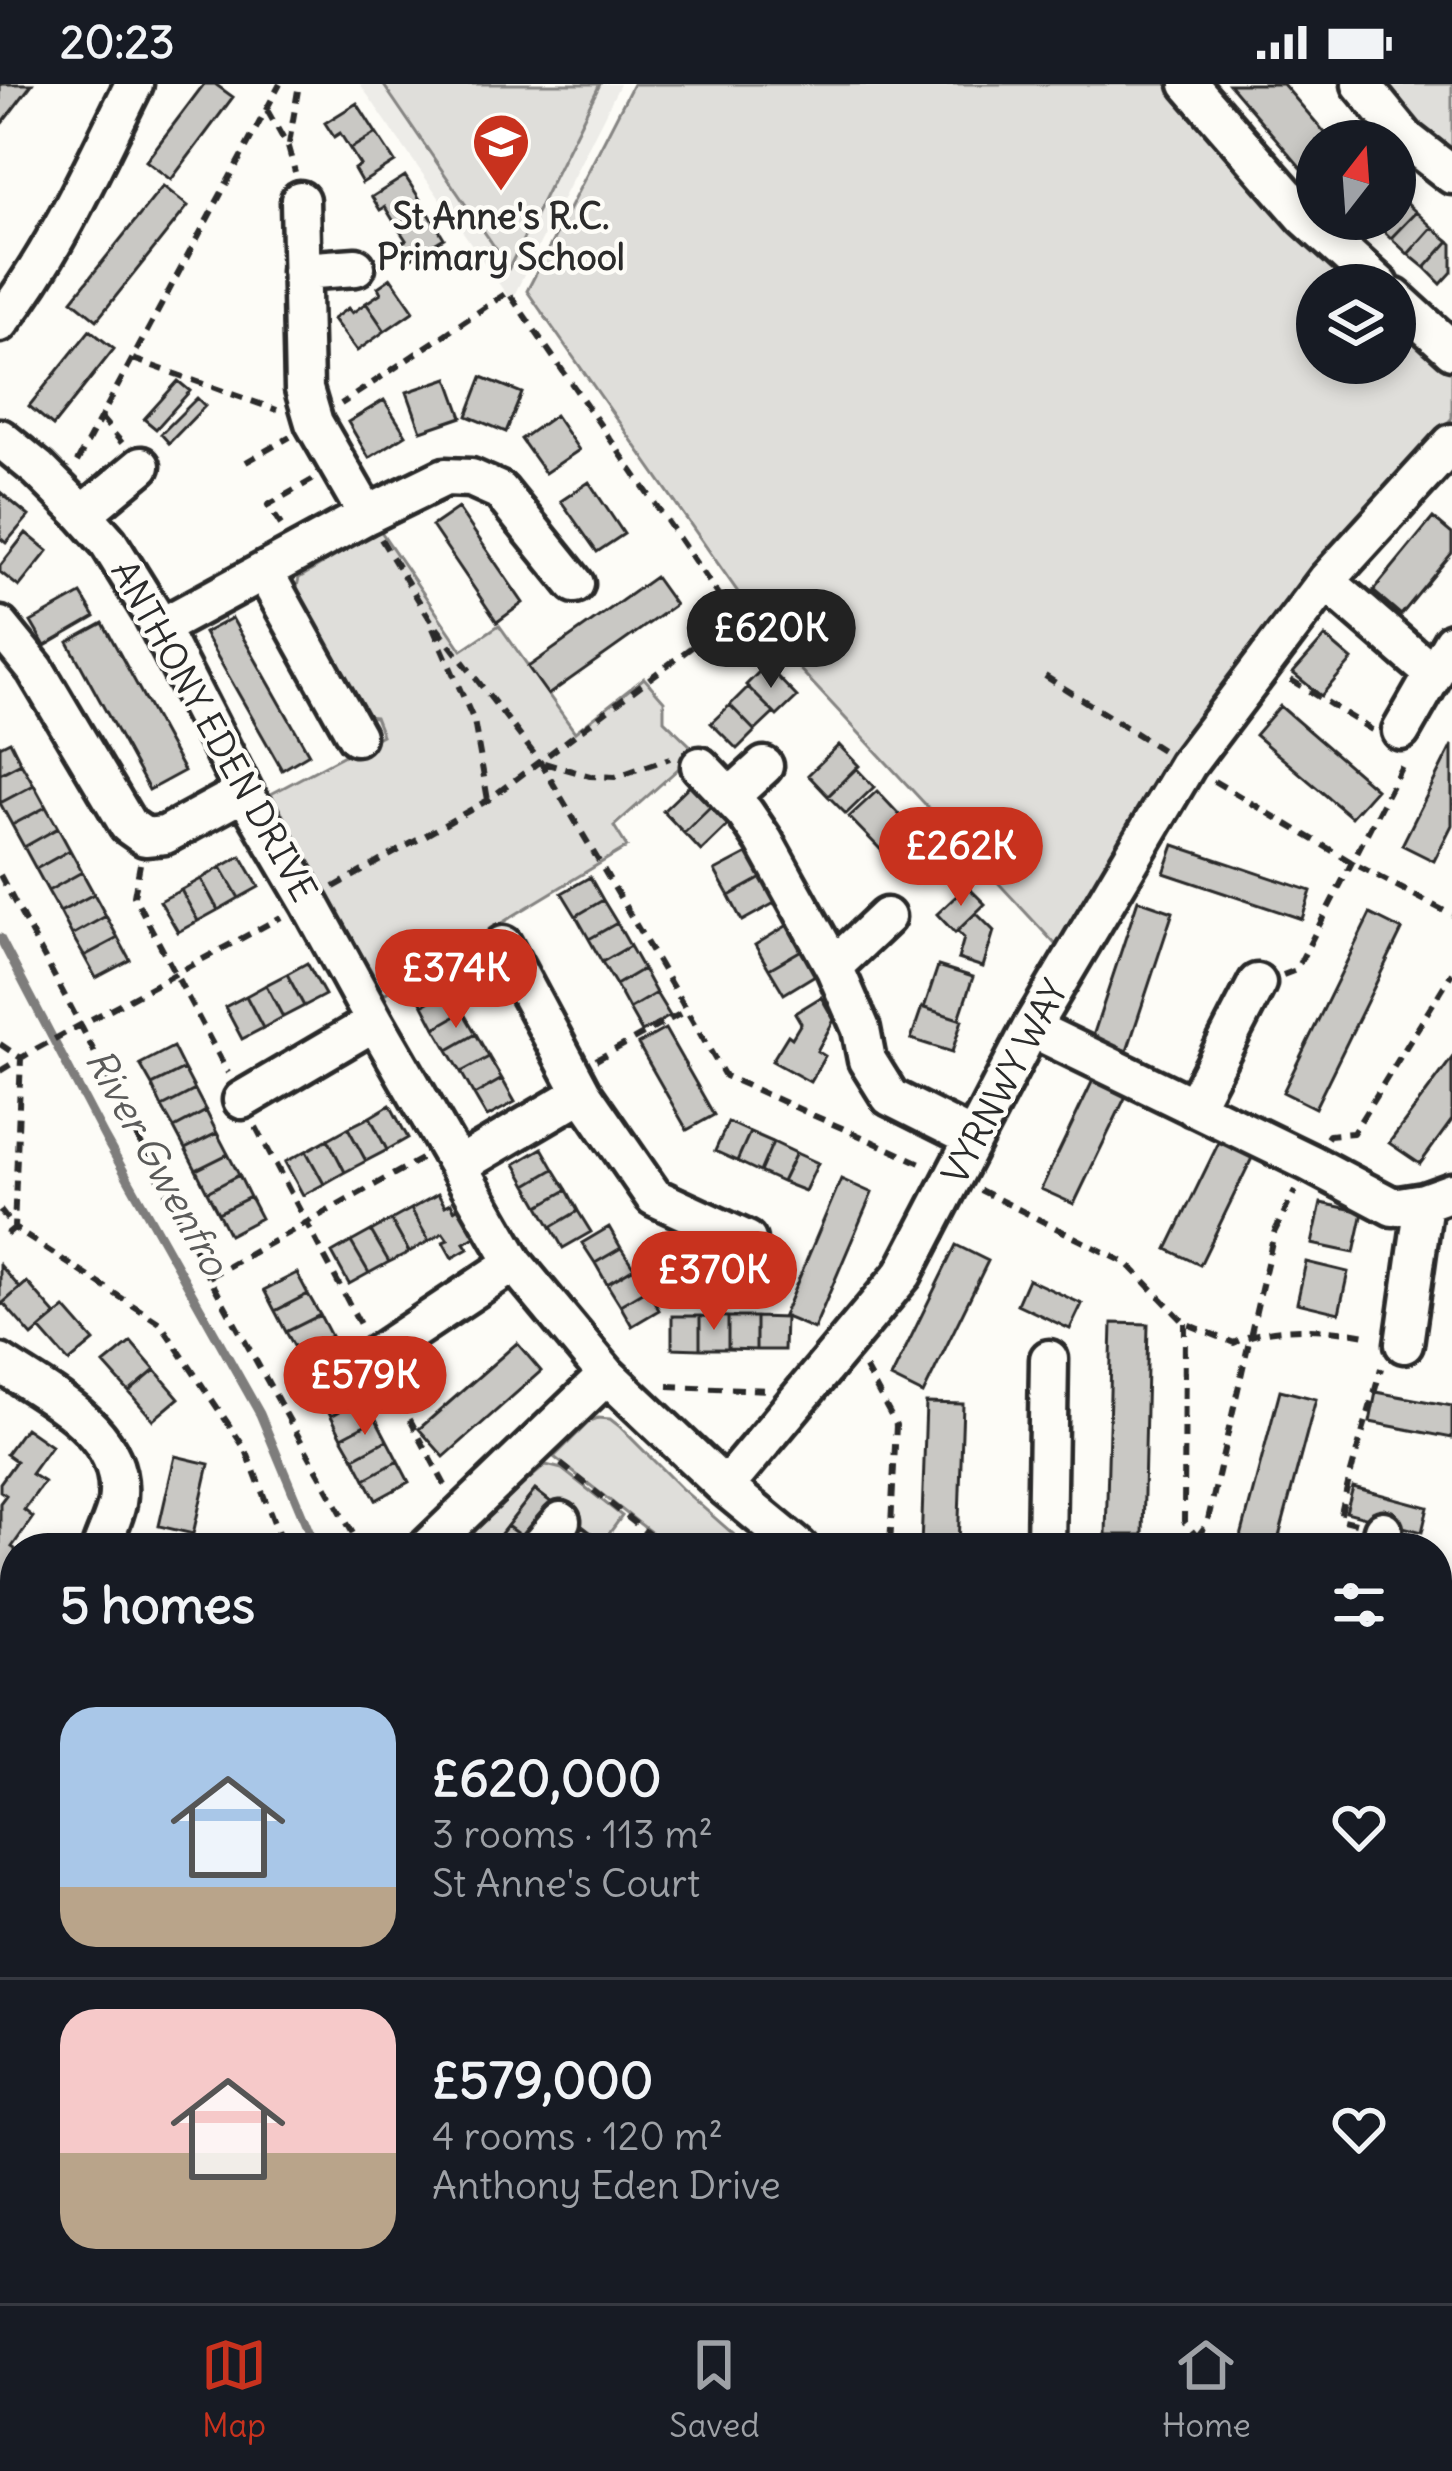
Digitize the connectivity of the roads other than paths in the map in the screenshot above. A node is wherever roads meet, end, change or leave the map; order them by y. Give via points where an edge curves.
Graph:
1 (134, 84) edge
2 (1190, 84) edge
3 (1361, 84) edge
4 (1452, 175) edge
5 (300, 200) road end
6 (1357, 264) edge
7 (356, 267) dead end
8 (301, 271) junction
9 (1416, 317) edge
10 (0, 323) edge
11 (1452, 350) edge
12 (0, 438) edge
13 (1452, 443) edge
14 (141, 466) dead end
15 (72, 503) junction
16 (367, 515) junction
17 (266, 573) junction
18 (1326, 581) junction
19 (574, 584) dead end
20 (0, 626) edge
21 (161, 628) junction
22 (1452, 642) edge
23 (1433, 674) junction
24 (1401, 731) road end
25 (356, 736) dead end
26 (700, 766) road end
27 (764, 766) dead end
28 (244, 792) junction
29 (730, 797) junction
30 (886, 917) dead end
31 (503, 945) dead end
32 (834, 966) junction
33 (1257, 983) road end
34 (375, 1022) junction
35 (1031, 1028) junction
36 (577, 1083) junction
37 (242, 1100) road end
38 (1193, 1106) junction
39 (973, 1138) junction
40 (451, 1156) junction
41 (1438, 1197) edge
42 (747, 1240) dead end
43 (514, 1263) junction
44 (1398, 1342) road end
45 (376, 1355) road end
46 (1049, 1359) dead end
47 (0, 1364) edge
48 (612, 1379) junction
49 (725, 1487) junction
50 (106, 1533) edge
51 (445, 1533) edge
52 (781, 1533) edge
53 (1046, 1533) edge

1 - 10 street via 59,233
2 - 6 street via 1305,217
3 - 4 street via 1406,140
5 - 8 street
7 - 8 street
8 - 16 street via 304,389 314,423
9 - 11 street
12 - 15 street, ANTHONY EDEN DRIVE
13 - 18 street, VYRNWY WAY
14 - 15 street
15 - 21 street, ANTHONY EDEN DRIVE via 108,542
16 - 17 street
16 - 19 street via 445,477 471,478 500,491
17 - 21 street
17 - 25 street
18 - 23 street
18 - 35 street, VYRNWY WAY via 1187,765
20 - 28 street via 35,668 128,825 145,837 165,836
21 - 28 street, ANTHONY EDEN DRIVE
22 - 23 street
23 - 24 street
26 - 29 street
27 - 29 street
28 - 34 street, ANTHONY EDEN DRIVE
29 - 32 street
30 - 32 street
31 - 36 street
32 - 39 street via 867,1060 890,1097
33 - 38 street
34 - 37 street
34 - 40 street, ANTHONY EDEN DRIVE
35 - 38 street
35 - 39 street, VYRNWY WAY
36 - 40 street
36 - 42 street via 654,1197
38 - 41 street via 1393,1207
39 - 49 street, VYRNWY WAY via 903,1274
40 - 43 street, ANTHONY EDEN DRIVE
41 - 44 street
43 - 45 street
43 - 48 street, ANTHONY EDEN DRIVE
46 - 53 street
47 - 50 street via 83,1420 112,1460 117,1504
48 - 49 street, ANTHONY EDEN DRIVE
48 - 51 street
49 - 52 street, ANTHONY EDEN DRIVE

